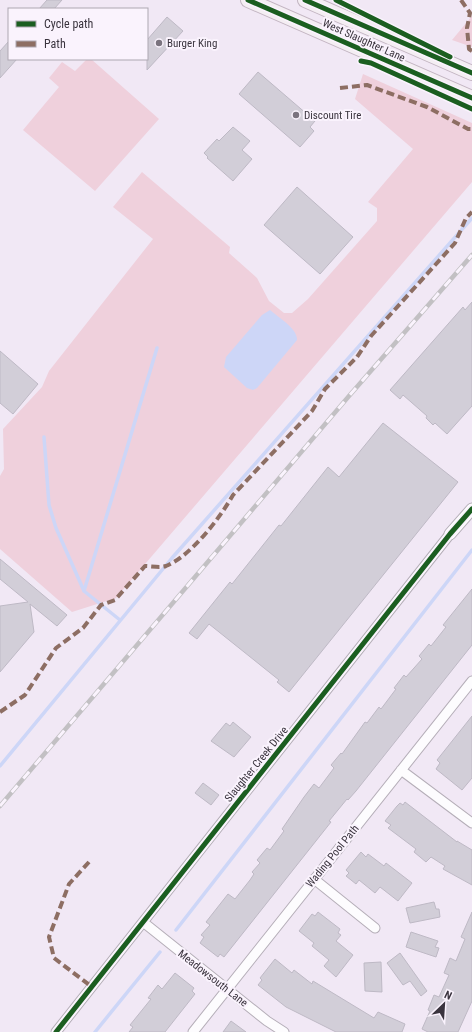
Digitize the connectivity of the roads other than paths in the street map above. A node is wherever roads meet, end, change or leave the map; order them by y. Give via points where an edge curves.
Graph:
1 (248, 0) edge
2 (305, 0) edge
3 (472, 73) edge
4 (472, 98) edge
5 (472, 509) edge
6 (450, 534) joint
7 (472, 681) edge
8 (401, 770) junction
9 (472, 823) edge
10 (314, 879) junction
11 (143, 922) junction
12 (375, 928) dead end
13 (227, 989) junction
14 (56, 1032) edge
15 (193, 1032) edge
16 (284, 1032) edge

1 - 4 main road, West Slaughter Lane
2 - 3 main road, West Slaughter Lane
5 - 6 street, Slaughter Creek Drive
6 - 11 street, Slaughter Creek Drive
7 - 8 street, Wading Pool Path
8 - 9 street
8 - 10 street, Wading Pool Path
10 - 12 street
10 - 13 street, Wading Pool Path
11 - 13 street, Meadowsouth Lane
11 - 14 street, Slaughter Creek Drive
13 - 15 street, Wading Pool Path
13 - 16 street, Meadowsouth Lane

